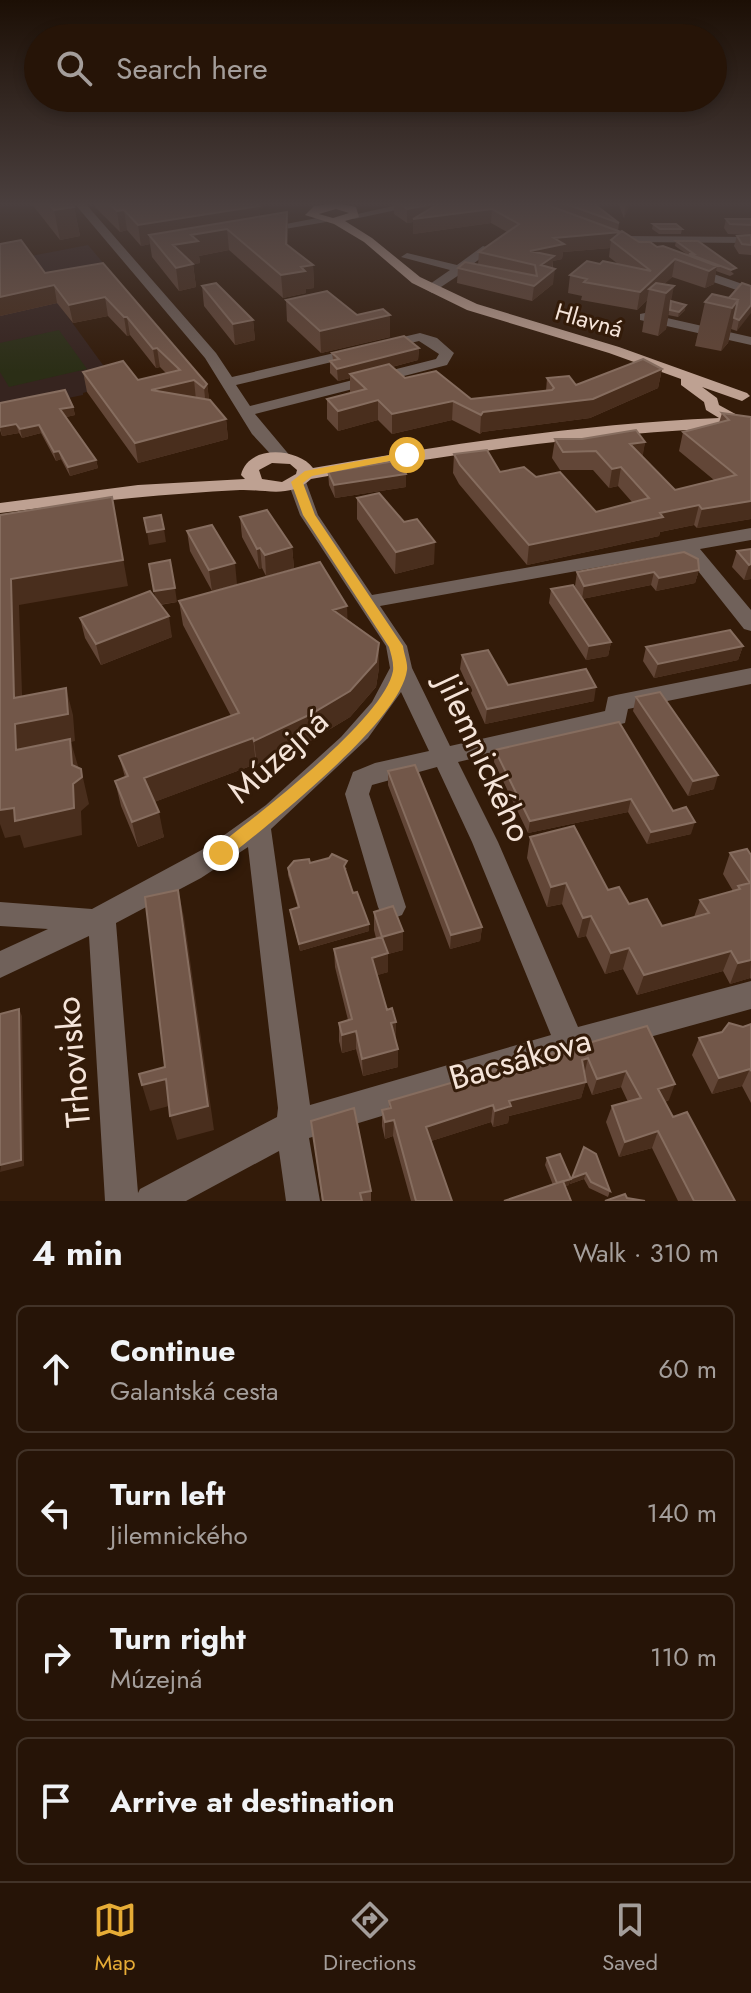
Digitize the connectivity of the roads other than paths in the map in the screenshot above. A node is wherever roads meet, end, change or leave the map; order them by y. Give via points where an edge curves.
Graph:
1 (127, 259) edge
2 (393, 259) edge
3 (416, 259) edge
4 (473, 259) edge
5 (682, 267) edge
6 (460, 269) junction
7 (497, 278) edge
8 (432, 289) junction
9 (751, 291) edge
10 (645, 317) dead end
11 (751, 341) edge
12 (673, 372) junction
13 (229, 382) junction
14 (747, 396) edge
15 (712, 404) junction
16 (248, 411) junction
17 (746, 423) edge
18 (645, 426) junction
19 (258, 431) junction
20 (407, 455) junction
21 (288, 458) junction
22 (260, 476) junction
23 (301, 479) junction
24 (0, 508) edge
25 (309, 515) junction
26 (751, 534) edge
27 (687, 545) junction
28 (369, 602) junction
29 (746, 613) edge
30 (401, 668) junction
31 (751, 676) edge
32 (443, 756) junction
33 (258, 825) junction
34 (392, 907) edge
35 (0, 914) edge
36 (98, 919) junction
37 (0, 965) edge
38 (751, 995) edge
39 (570, 1044) junction
40 (291, 1127) junction
41 (122, 1201) edge
42 (152, 1201) edge
43 (303, 1201) edge

1 - 13 street
2 - 8 main road, Hlavná
3 - 6 street
4 - 6 street
5 - 9 street
6 - 7 street
6 - 8 street
8 - 12 main road, Hlavná
10 - 11 street
12 - 14 main road
12 - 15 main road
13 - 16 street
13 - 16 street via 420,337 447,353 442,362
14 - 15 main road via 722,396
15 - 17 main road via 723,416
15 - 18 main road
16 - 19 street
17 - 18 main road
18 - 20 main road
19 - 21 street
19 - 22 street
20 - 21 main road
20 - 23 main road
21 - 22 main road
21 - 23 main road via 303,466
22 - 23 main road
22 - 24 main road
22 - 25 street, Jilemnického
23 - 25 street, Jilemnického
25 - 28 street, Jilemnického
26 - 27 street
27 - 28 street
27 - 29 street
28 - 30 street, Jilemnického via 396,646
30 - 32 street, Jilemnického
30 - 33 street, Múzejná via 395,688 350,743
31 - 32 street via 616,703 617,717
32 - 34 street via 375,772 357,785
32 - 39 street, Jilemnického
33 - 36 street, Múzejná via 221,853
33 - 40 street via 294,1108
35 - 36 street
36 - 37 street, Múzejná
36 - 41 street, Trhovisko
38 - 39 street, Bacsákova
39 - 40 street, Bacsákova
40 - 42 street, Bacsákova
40 - 43 street

